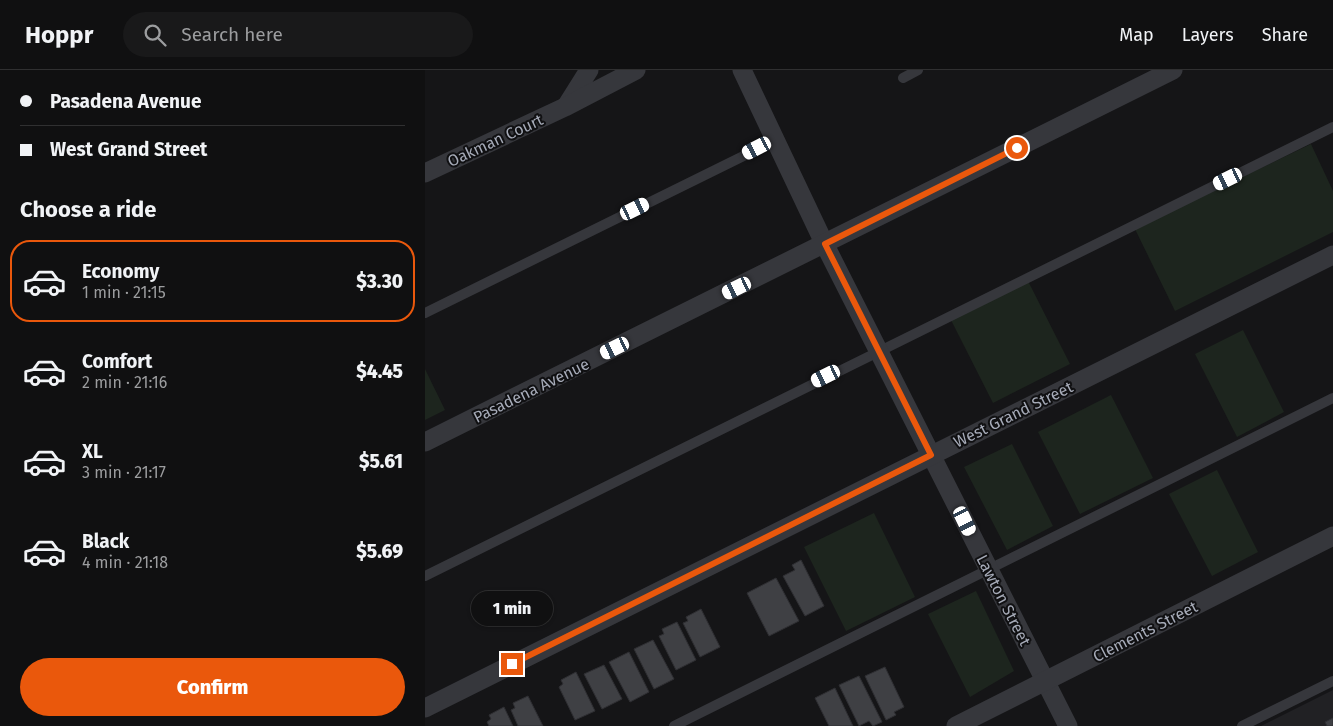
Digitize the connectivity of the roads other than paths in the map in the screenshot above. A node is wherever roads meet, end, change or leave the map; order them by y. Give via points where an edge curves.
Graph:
1 (589, 70) edge
2 (636, 70) edge
3 (742, 70) edge
4 (918, 70) edge
5 (1173, 70) edge
6 (903, 78) dead end
7 (565, 107) junction
8 (1333, 128) edge
9 (775, 140) junction
10 (425, 173) edge
11 (825, 244) junction
12 (1333, 255) edge
13 (425, 313) edge
14 (879, 350) junction
15 (1333, 398) edge
16 (425, 442) edge
17 (931, 455) junction
18 (1333, 536) edge
19 (989, 569) junction
20 (425, 576) edge
21 (1045, 681) junction
22 (1333, 681) edge
23 (425, 708) edge
24 (674, 726) edge
25 (956, 726) edge
26 (1068, 726) edge
27 (1242, 726) edge

1 - 7 street
2 - 7 street, Oakman Court
3 - 9 street, Lawton Street
4 - 6 lane
5 - 11 street, Pasadena Avenue
7 - 10 street, Oakman Court
8 - 14 lane
9 - 11 street, Lawton Street
9 - 13 lane
11 - 14 street, Lawton Street
11 - 16 street, Pasadena Avenue
12 - 17 street, West Grand Street
14 - 17 street, Lawton Street
14 - 20 lane
15 - 19 lane
17 - 19 street, Lawton Street
17 - 23 street, West Grand Street
18 - 21 street, Clements Street
19 - 21 street, Lawton Street
19 - 24 lane
21 - 25 street, Clements Street
21 - 26 street, Lawton Street
22 - 27 lane

